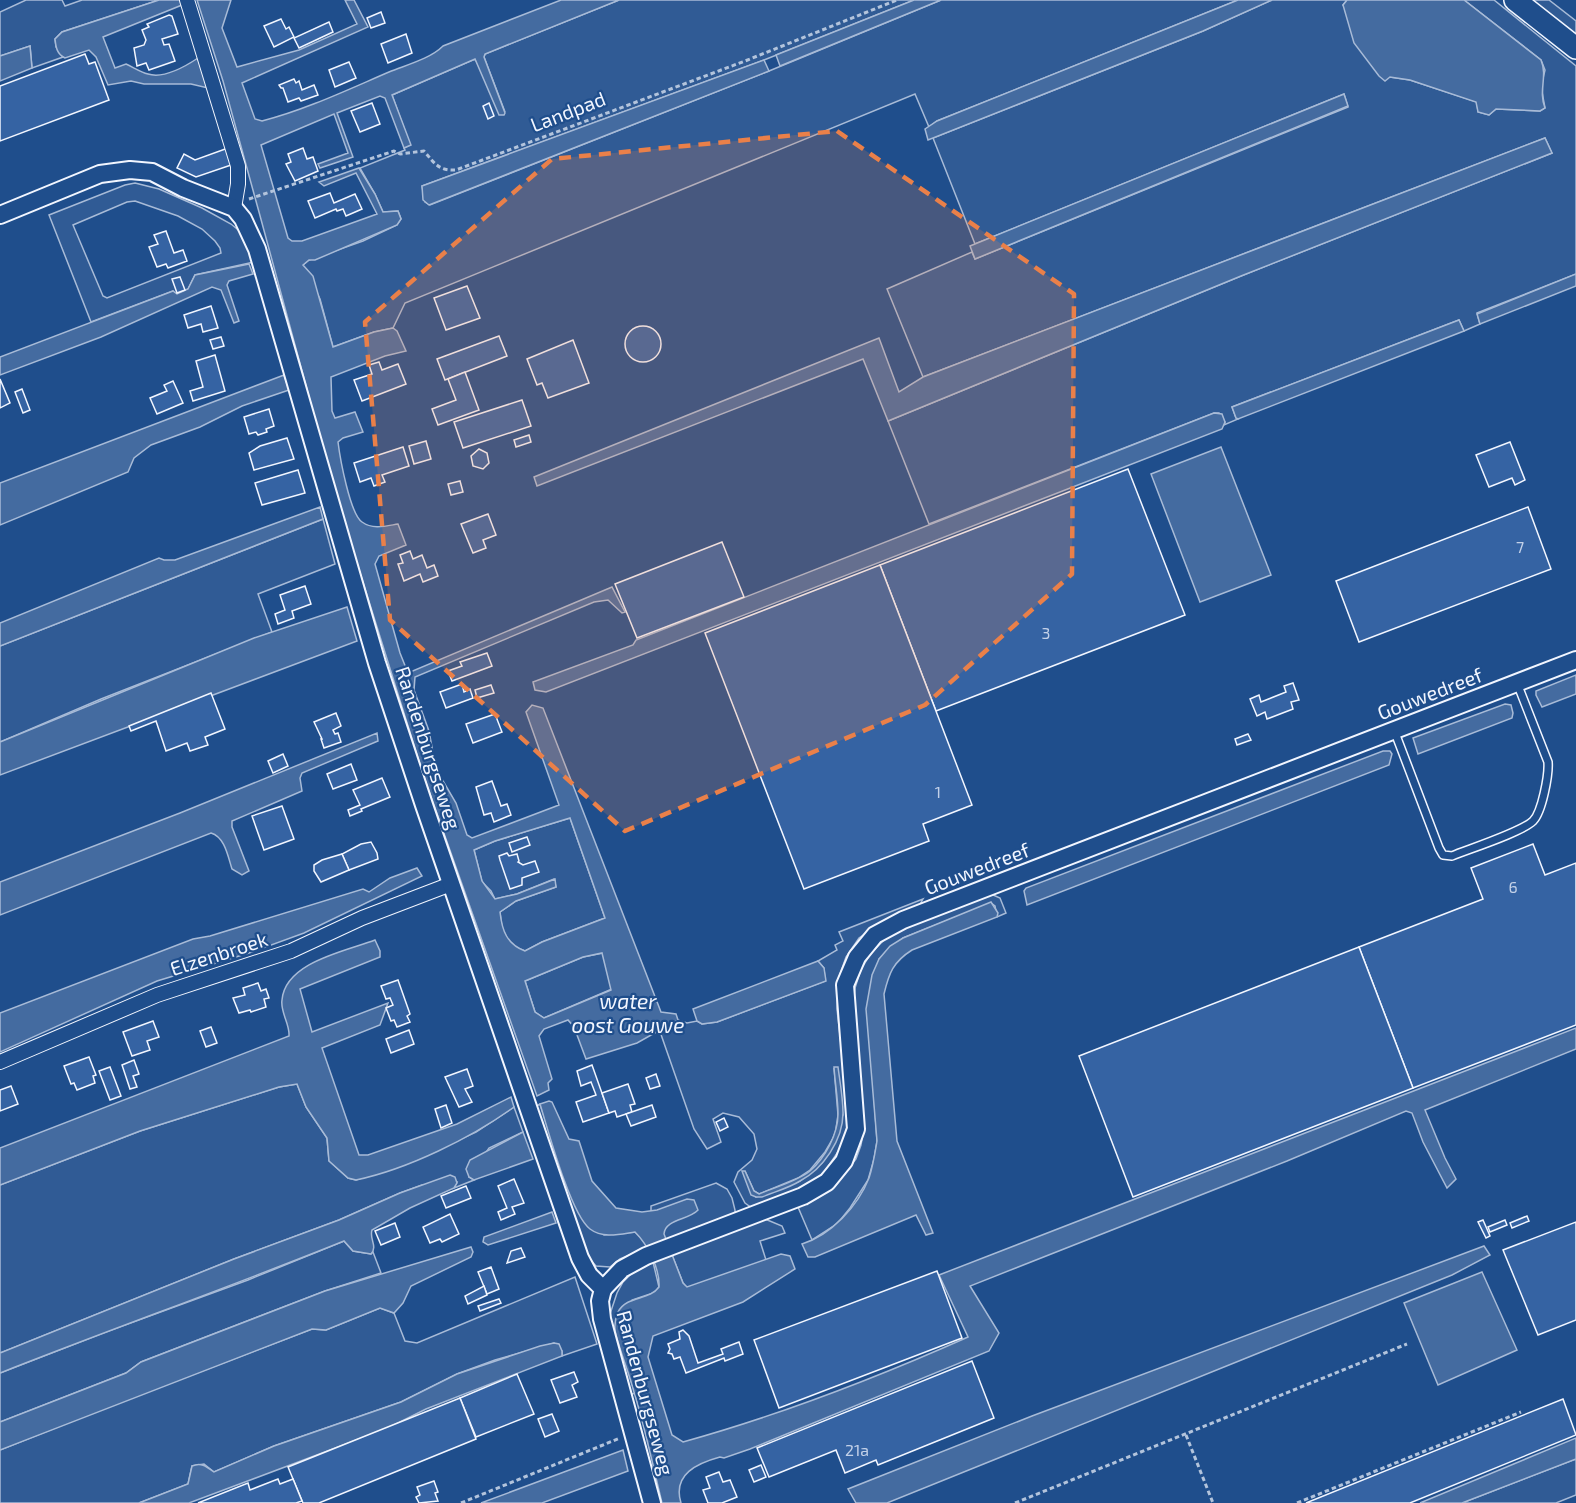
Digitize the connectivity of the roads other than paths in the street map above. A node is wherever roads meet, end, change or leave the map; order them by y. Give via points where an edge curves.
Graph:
1 (187, 0) edge
2 (1515, 0) edge
3 (1576, 48) edge
4 (234, 208) junction
5 (0, 214) edge
6 (1576, 660) edge
7 (1517, 683) junction
8 (1394, 730) junction
9 (451, 884) junction
10 (0, 1062) edge
11 (603, 1289) junction
12 (652, 1503) edge

1 - 4 street via 238,166
2 - 3 main road
4 - 5 street via 152,172 130,170 100,174
4 - 9 street, Randenburgseweg via 257,249 377,663
6 - 7 street, Gouwedreef
7 - 8 street, Gouwedreef
7 - 8 lane via 1548,762 1549,774 1536,817 1526,826 1452,856 1443,855 1439,848
8 - 11 street, Gouwedreef via 903,920 876,935 857,957 845,985 856,1129 844,1161 827,1182 802,1196 646,1256 622,1269
9 - 10 street, Elzenbroek via 362,918 291,951 157,995
9 - 11 street, Randenburgseweg via 580,1258
11 - 12 street, Randenburgseweg via 602,1319

